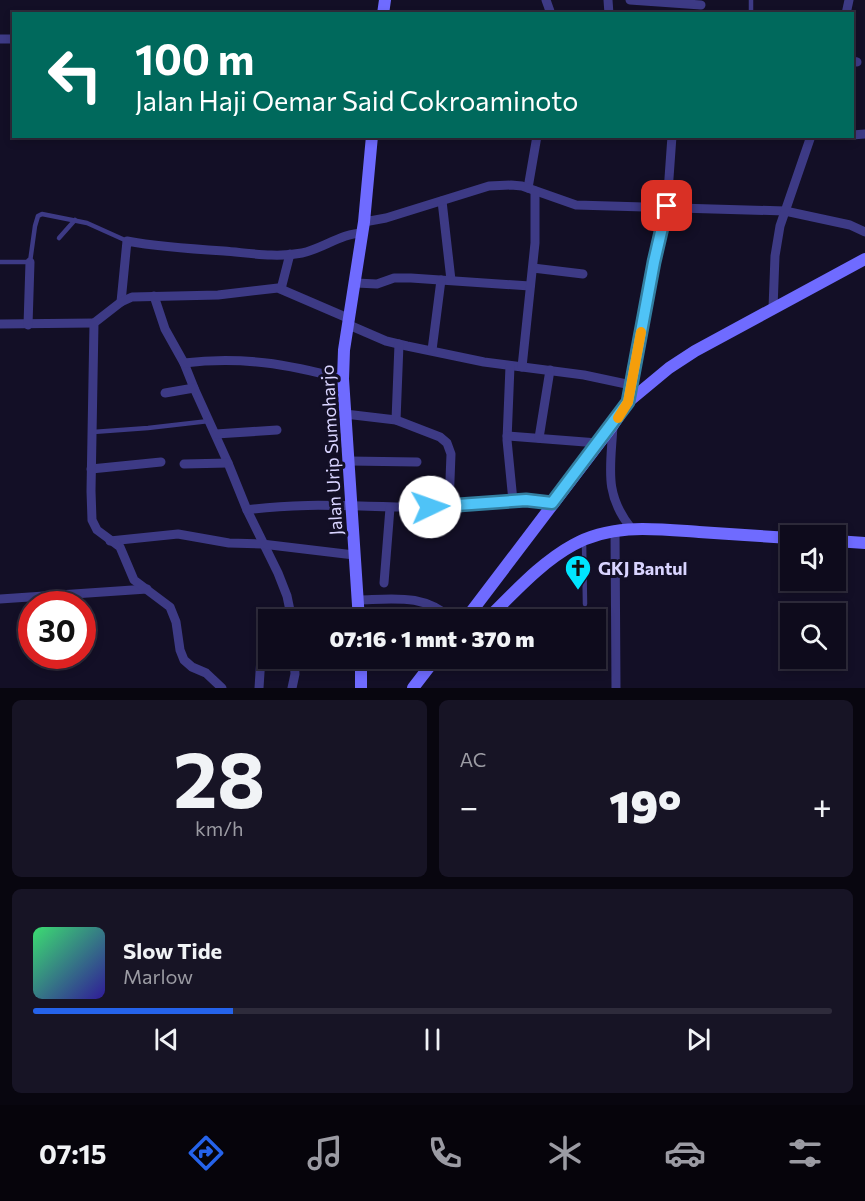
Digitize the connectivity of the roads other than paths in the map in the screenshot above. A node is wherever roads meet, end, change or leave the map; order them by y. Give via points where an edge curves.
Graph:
1 (630, 0) edge
2 (701, 6) edge
3 (372, 138) edge
4 (537, 138) edge
5 (672, 138) edge
6 (810, 138) edge
7 (532, 190) junction
8 (442, 201) junction
9 (667, 206) junction
10 (785, 211) junction
11 (75, 220) junction
12 (363, 227) junction
13 (865, 232) edge
14 (59, 238) dead end
15 (127, 241) junction
16 (290, 255) junction
17 (865, 259) edge
18 (0, 262) edge
19 (30, 262) junction
20 (533, 268) junction
21 (583, 274) dead end
22 (441, 280) junction
23 (451, 280) junction
24 (356, 283) junction
25 (530, 286) junction
26 (281, 289) junction
27 (154, 296) junction
28 (122, 302) junction
29 (773, 308) junction
30 (94, 322) junction
31 (349, 322) junction
32 (0, 324) edge
33 (28, 325) junction
34 (399, 344) junction
35 (432, 350) junction
36 (184, 363) junction
37 (510, 366) junction
38 (522, 367) junction
39 (550, 370) junction
40 (343, 379) junction
41 (631, 385) junction
42 (194, 388) junction
43 (165, 393) dead end
44 (628, 402) junction
45 (345, 414) junction
46 (396, 420) junction
47 (209, 421) junction
48 (613, 425) junction
49 (277, 430) dead end
50 (92, 432) junction
51 (216, 434) junction
52 (507, 436) junction
53 (539, 438) junction
54 (598, 444) junction
55 (349, 461) junction
56 (161, 462) dead end
57 (417, 462) dead end
58 (228, 463) junction
59 (184, 464) dead end
60 (91, 469) junction
61 (513, 501) junction
62 (552, 503) junction
63 (351, 505) junction
64 (449, 506) junction
65 (390, 508) junction
66 (246, 510) junction
67 (631, 528) junction
68 (615, 530) junction
69 (780, 537) edge
70 (584, 539) junction
71 (110, 540) junction
72 (846, 542) edge
73 (865, 543) edge
74 (262, 544) junction
75 (354, 555) junction
76 (384, 583) dead end
77 (147, 590) junction
78 (0, 599) edge
79 (357, 600) junction
80 (585, 604) dead end
81 (289, 609) edge
82 (358, 609) edge
83 (440, 609) edge
84 (473, 609) edge
85 (498, 609) edge
86 (260, 669) edge
87 (295, 669) edge
88 (361, 669) edge
89 (428, 669) edge
90 (433, 669) edge
91 (417, 685) edge
92 (222, 688) edge
93 (259, 688) edge
94 (292, 688) edge
95 (362, 688) edge
96 (616, 688) edge

1 - 2 street
3 - 12 main road, Jalan Urip Sumoharjo
4 - 7 street
5 - 9 street
6 - 10 street
7 - 8 street via 511,185 489,186
7 - 9 street via 576,205
7 - 20 street
8 - 12 street
8 - 23 street
9 - 10 street
9 - 41 street
10 - 13 street
10 - 29 street via 775,256
11 - 14 lane
11 - 15 lane
11 - 19 lane via 38,216
12 - 16 street via 315,250
12 - 24 main road, Jalan Urip Sumoharjo
15 - 16 street
15 - 28 street
16 - 26 street
17 - 29 main road
18 - 19 lane
19 - 33 street
20 - 21 street
20 - 25 street
22 - 23 street
22 - 24 street via 394,278 377,284
22 - 35 street
23 - 25 street
24 - 31 main road, Jalan Urip Sumoharjo
25 - 38 street
26 - 27 street
26 - 31 street
27 - 28 street via 132,297
27 - 36 street via 160,318
28 - 30 street
29 - 44 main road via 678,362
30 - 33 street
30 - 50 street
31 - 34 street
31 - 40 main road, Jalan Urip Sumoharjo
32 - 33 street
34 - 35 street
34 - 46 street
35 - 37 street
36 - 40 street via 216,359 263,361
36 - 42 street
37 - 38 street
37 - 52 street
38 - 39 street
39 - 41 street
39 - 53 street
40 - 45 main road, Jalan Urip Sumoharjo
41 - 44 street
42 - 43 street
42 - 47 street
44 - 48 main road
45 - 46 street
45 - 55 main road, Jalan Urip Sumoharjo
46 - 64 street via 447,443 451,454
47 - 50 lane
47 - 51 street
48 - 54 main road
48 - 67 street via 610,486 613,500
49 - 51 street
50 - 60 street
51 - 58 street
52 - 53 street
52 - 61 street
53 - 54 street
54 - 62 main road
55 - 57 street
55 - 63 main road, Jalan Urip Sumoharjo
56 - 60 street
58 - 59 street
58 - 66 street
60 - 71 street via 92,520
61 - 62 street
61 - 64 street
62 - 84 main road
63 - 65 street
63 - 66 street
63 - 75 main road, Jalan Urip Sumoharjo
64 - 65 street
65 - 76 street
66 - 74 street
67 - 68 main road
67 - 69 main road
68 - 70 main road
68 - 96 street
70 - 80 lane
70 - 85 main road via 562,551
71 - 74 street via 178,534
71 - 77 street via 120,547 134,580
72 - 73 main road
74 - 75 street
74 - 81 street via 283,585
75 - 79 main road, Jalan Urip Sumoharjo
77 - 78 street
77 - 92 street via 172,611 184,660
79 - 82 main road, Jalan Urip Sumoharjo
79 - 83 street via 419,600
86 - 93 street
87 - 94 street
88 - 95 main road
89 - 91 main road
90 - 91 main road

